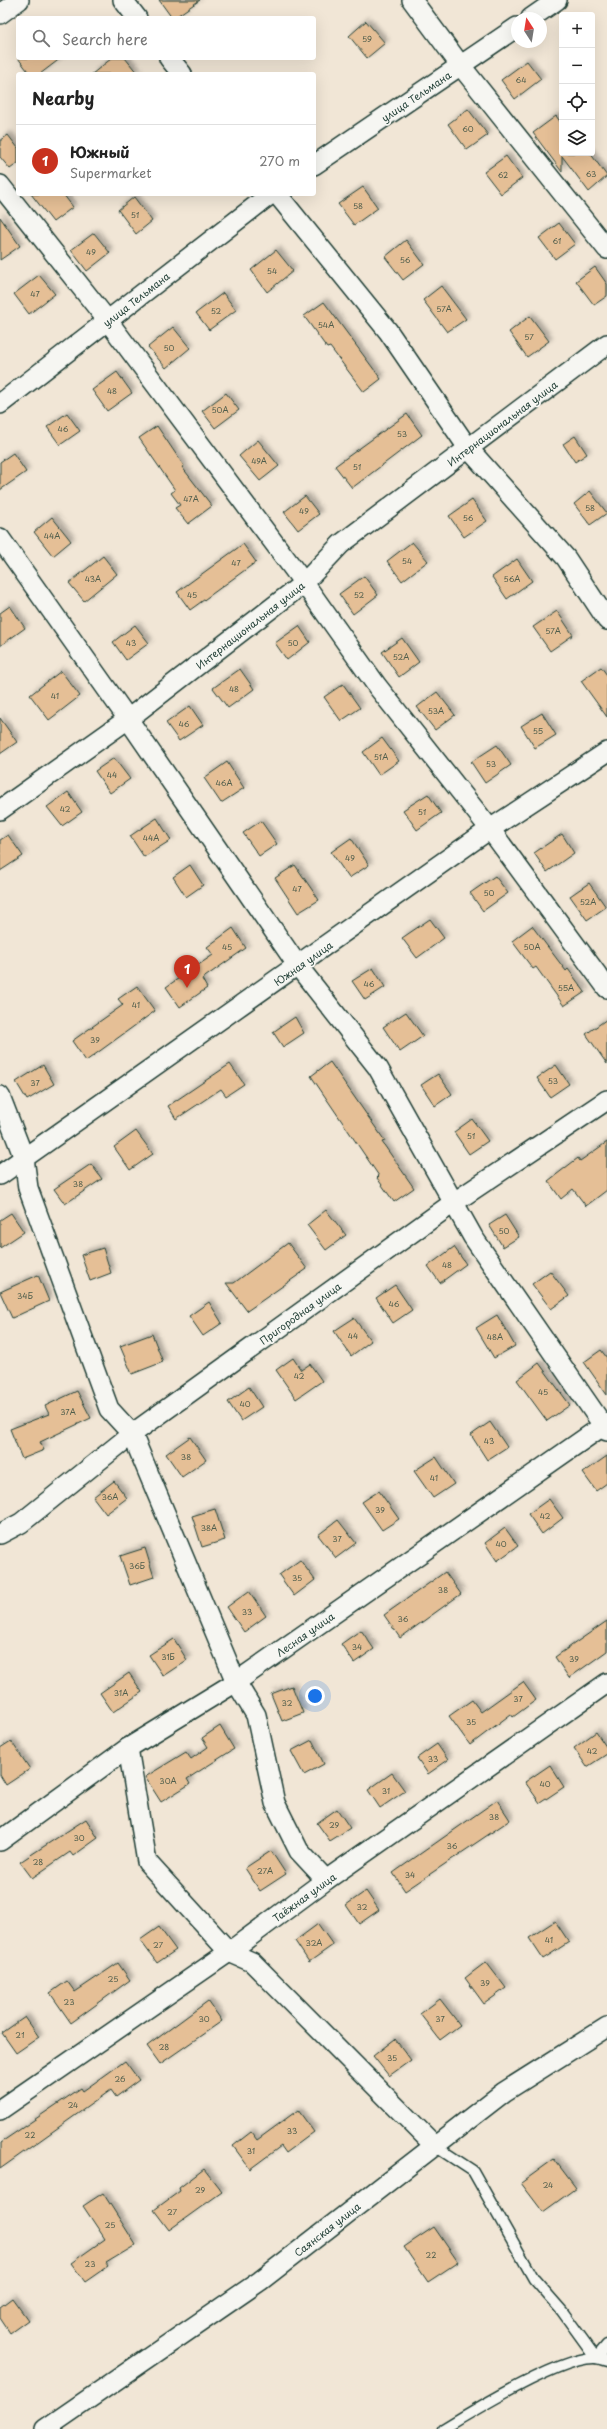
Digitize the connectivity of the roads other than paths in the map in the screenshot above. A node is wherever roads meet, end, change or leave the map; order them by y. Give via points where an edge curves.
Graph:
1 (19, 0) edge
2 (123, 0) edge
3 (412, 0) edge
4 (557, 0) edge
5 (540, 12) edge
6 (0, 14) edge
7 (135, 16) edge
8 (511, 31) edge
9 (171, 60) edge
10 (461, 66) junction
11 (180, 72) edge
12 (316, 164) edge
13 (0, 186) edge
14 (269, 196) edge
15 (280, 196) edge
16 (607, 249) edge
17 (108, 321) junction
18 (607, 344) edge
19 (0, 404) edge
20 (468, 448) junction
21 (0, 538) edge
22 (304, 583) junction
23 (607, 620) edge
24 (128, 719) junction
25 (607, 752) edge
26 (0, 810) edge
27 (490, 829) junction
28 (298, 966) junction
29 (607, 988) edge
30 (0, 1096) edge
31 (607, 1100) edge
32 (24, 1158) junction
33 (0, 1175) edge
34 (453, 1203) junction
35 (606, 1426) edge
36 (132, 1434) junction
37 (0, 1534) edge
38 (236, 1682) junction
39 (607, 1683) edge
40 (128, 1748) junction
41 (0, 1841) edge
42 (326, 1880) junction
43 (229, 1952) junction
44 (607, 2027) edge
45 (0, 2110) edge
46 (435, 2146) junction
47 (607, 2345) edge
48 (596, 2358) junction
49 (607, 2362) edge
50 (45, 2429) edge
51 (443, 2429) edge

1 - 6 street
2 - 7 street
3 - 10 street
4 - 5 street
8 - 10 street, улица Тельмана
9 - 11 street
10 - 12 street, улица Тельмана
10 - 16 street
13 - 17 street
14 - 17 street, улица Тельмана
15 - 20 street via 388,331
17 - 19 street, улица Тельмана
17 - 22 street
18 - 20 street, Интернациональная улица
20 - 22 street, Интернациональная улица via 341,544
20 - 23 street via 566,558
21 - 24 street
22 - 24 street, Интернациональная улица
22 - 27 street via 378,686
24 - 26 street, Интернациональная улица
24 - 28 street
25 - 27 street, Южная улица
27 - 28 street, Южная улица
27 - 29 street
28 - 32 street, Южная улица
28 - 34 street via 378,1068
30 - 32 street
31 - 34 street, Пригородная улица
32 - 33 street, Южная улица
32 - 36 street via 28,1188 109,1409
34 - 35 street via 473,1237
34 - 36 street, Пригородная улица
35 - 38 street, Лесная улица
36 - 37 street, Пригородная улица via 21,1523
36 - 38 street
38 - 40 street, Лесная улица
38 - 42 street via 256,1715 275,1803 300,1851
39 - 42 street, Таёжная улица
40 - 41 street, Лесная улица
40 - 43 street via 147,1862
42 - 43 street, Таёжная улица
43 - 45 street, Таёжная улица
43 - 46 street via 252,1962
44 - 46 street, Саянская улица via 504,2092
46 - 48 lane via 473,2171 534,2279 562,2311
46 - 50 street, Саянская улица via 260,2281
47 - 48 lane
48 - 49 lane
48 - 51 lane via 578,2360 559,2367

